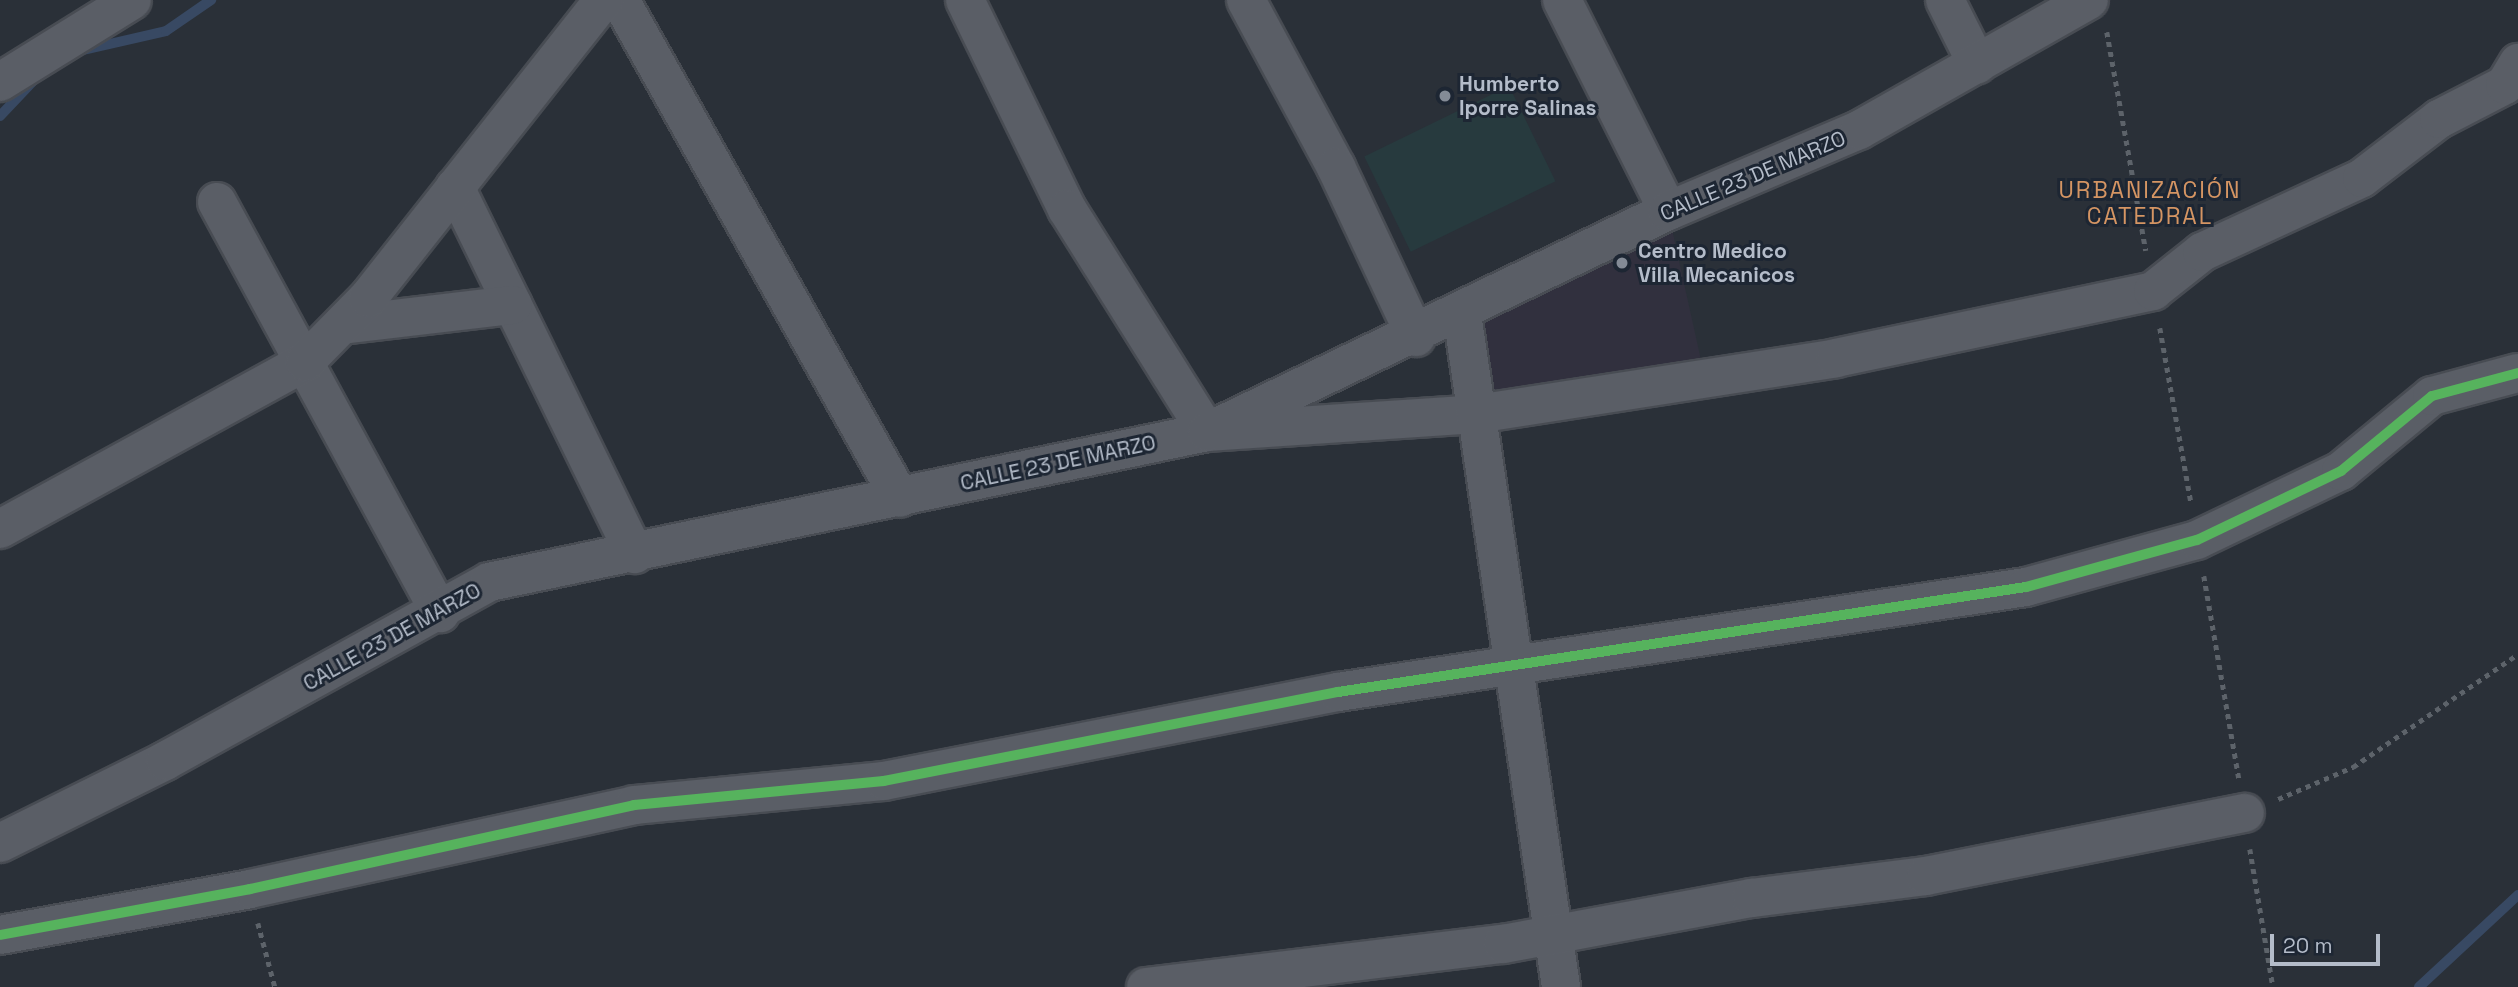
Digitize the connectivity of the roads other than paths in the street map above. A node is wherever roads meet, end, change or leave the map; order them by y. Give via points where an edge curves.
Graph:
1 (132, 0) edge
2 (603, 0) edge
3 (620, 0) edge
4 (965, 0) edge
5 (1246, 0) edge
6 (1562, 0) edge
7 (1945, 0) edge
8 (2098, 13) edge
9 (2518, 63) edge
10 (1977, 64) junction
11 (0, 82) edge
12 (455, 187) junction
13 (217, 202) dead end
14 (1668, 211) junction
15 (513, 305) junction
16 (1462, 314) junction
17 (342, 325) junction
18 (1416, 337) junction
19 (305, 362) junction
20 (2518, 373) edge
21 (1476, 414) junction
22 (1207, 432) junction
23 (900, 499) junction
24 (0, 529) edge
25 (635, 554) junction
26 (440, 612) junction
27 (1512, 663) junction
28 (2245, 813) road end
29 (0, 843) edge
30 (0, 935) edge
31 (1551, 936) junction
32 (1146, 987) edge
33 (1561, 987) edge

1 - 11 street
2 - 12 street
3 - 23 street
4 - 22 street via 1067,209
5 - 18 street via 1336,167
6 - 14 street
7 - 10 street
8 - 10 street, CALLE 23 DE MARZO
9 - 21 street via 2505,85 2439,119 2362,178 2203,252 2153,291 1836,358
10 - 14 street, CALLE 23 DE MARZO via 1859,130
12 - 15 street
12 - 17 street
13 - 19 street
14 - 16 street, CALLE 23 DE MARZO
15 - 17 street
15 - 25 street
16 - 18 street, CALLE 23 DE MARZO
16 - 21 street
17 - 19 street
18 - 22 street, CALLE 23 DE MARZO
19 - 24 street
19 - 26 street
20 - 27 street via 2432,396 2341,471 2197,540 2026,587
21 - 22 street
21 - 27 street
22 - 23 street, CALLE 23 DE MARZO
23 - 25 street, CALLE 23 DE MARZO
25 - 26 street, CALLE 23 DE MARZO via 489,582
26 - 29 street, CALLE 23 DE MARZO
27 - 30 street via 884,781 634,805 250,889
27 - 31 street
28 - 31 street via 1926,876 1752,898
31 - 32 street
31 - 33 street

